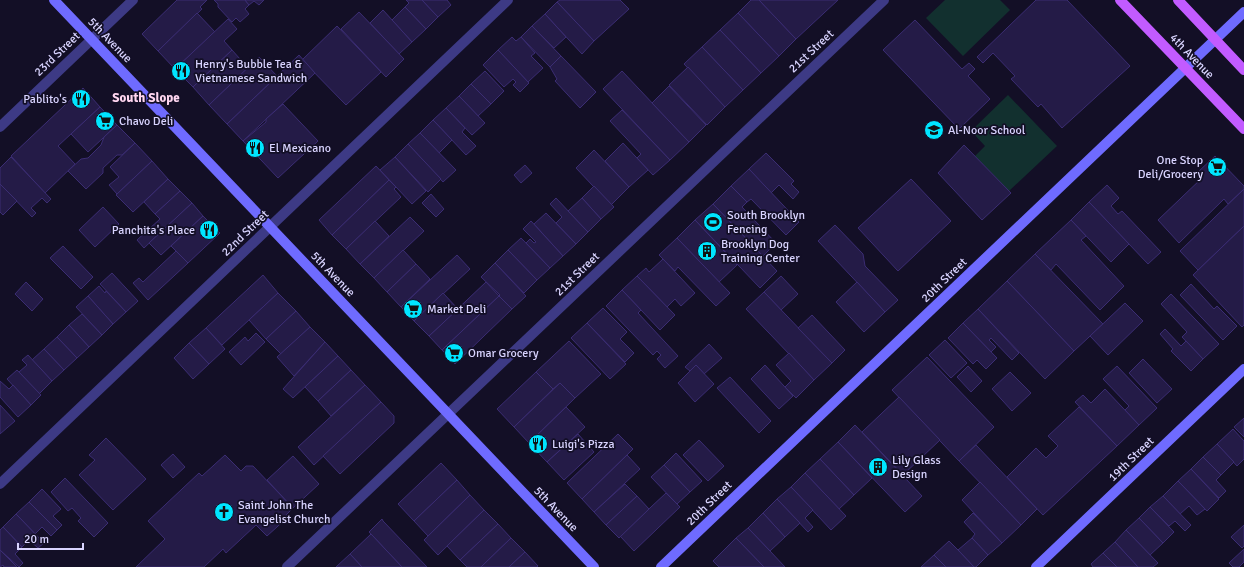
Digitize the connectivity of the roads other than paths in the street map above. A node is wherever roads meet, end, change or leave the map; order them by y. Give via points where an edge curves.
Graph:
1 (54, 0) edge
2 (133, 0) edge
3 (508, 0) edge
4 (884, 0) edge
5 (1120, 0) edge
6 (1178, 0) edge
7 (1244, 12) edge
8 (91, 39) junction
9 (1215, 39) junction
10 (1185, 68) junction
11 (1244, 70) edge
12 (0, 127) edge
13 (1244, 129) edge
14 (270, 227) junction
15 (1244, 369) edge
16 (448, 414) junction
17 (0, 484) edge
18 (287, 567) edge
19 (594, 567) edge
20 (662, 567) edge
21 (1036, 567) edge

1 - 8 main road, 5th Avenue
2 - 8 street, 23rd Street
3 - 14 street, 22nd Street
4 - 16 street, 21st Street
5 - 10 main road, 4th Avenue
6 - 9 main road
7 - 9 main road, 20th Street
8 - 12 street, 23rd Street
8 - 14 main road, 5th Avenue
9 - 10 main road, 20th Street
9 - 11 main road
10 - 13 main road, 4th Avenue
10 - 20 main road, 20th Street
14 - 16 main road, 5th Avenue
14 - 17 street, 22nd Street
15 - 21 main road, 19th Street
16 - 18 street, 21st Street
16 - 19 main road, 5th Avenue

